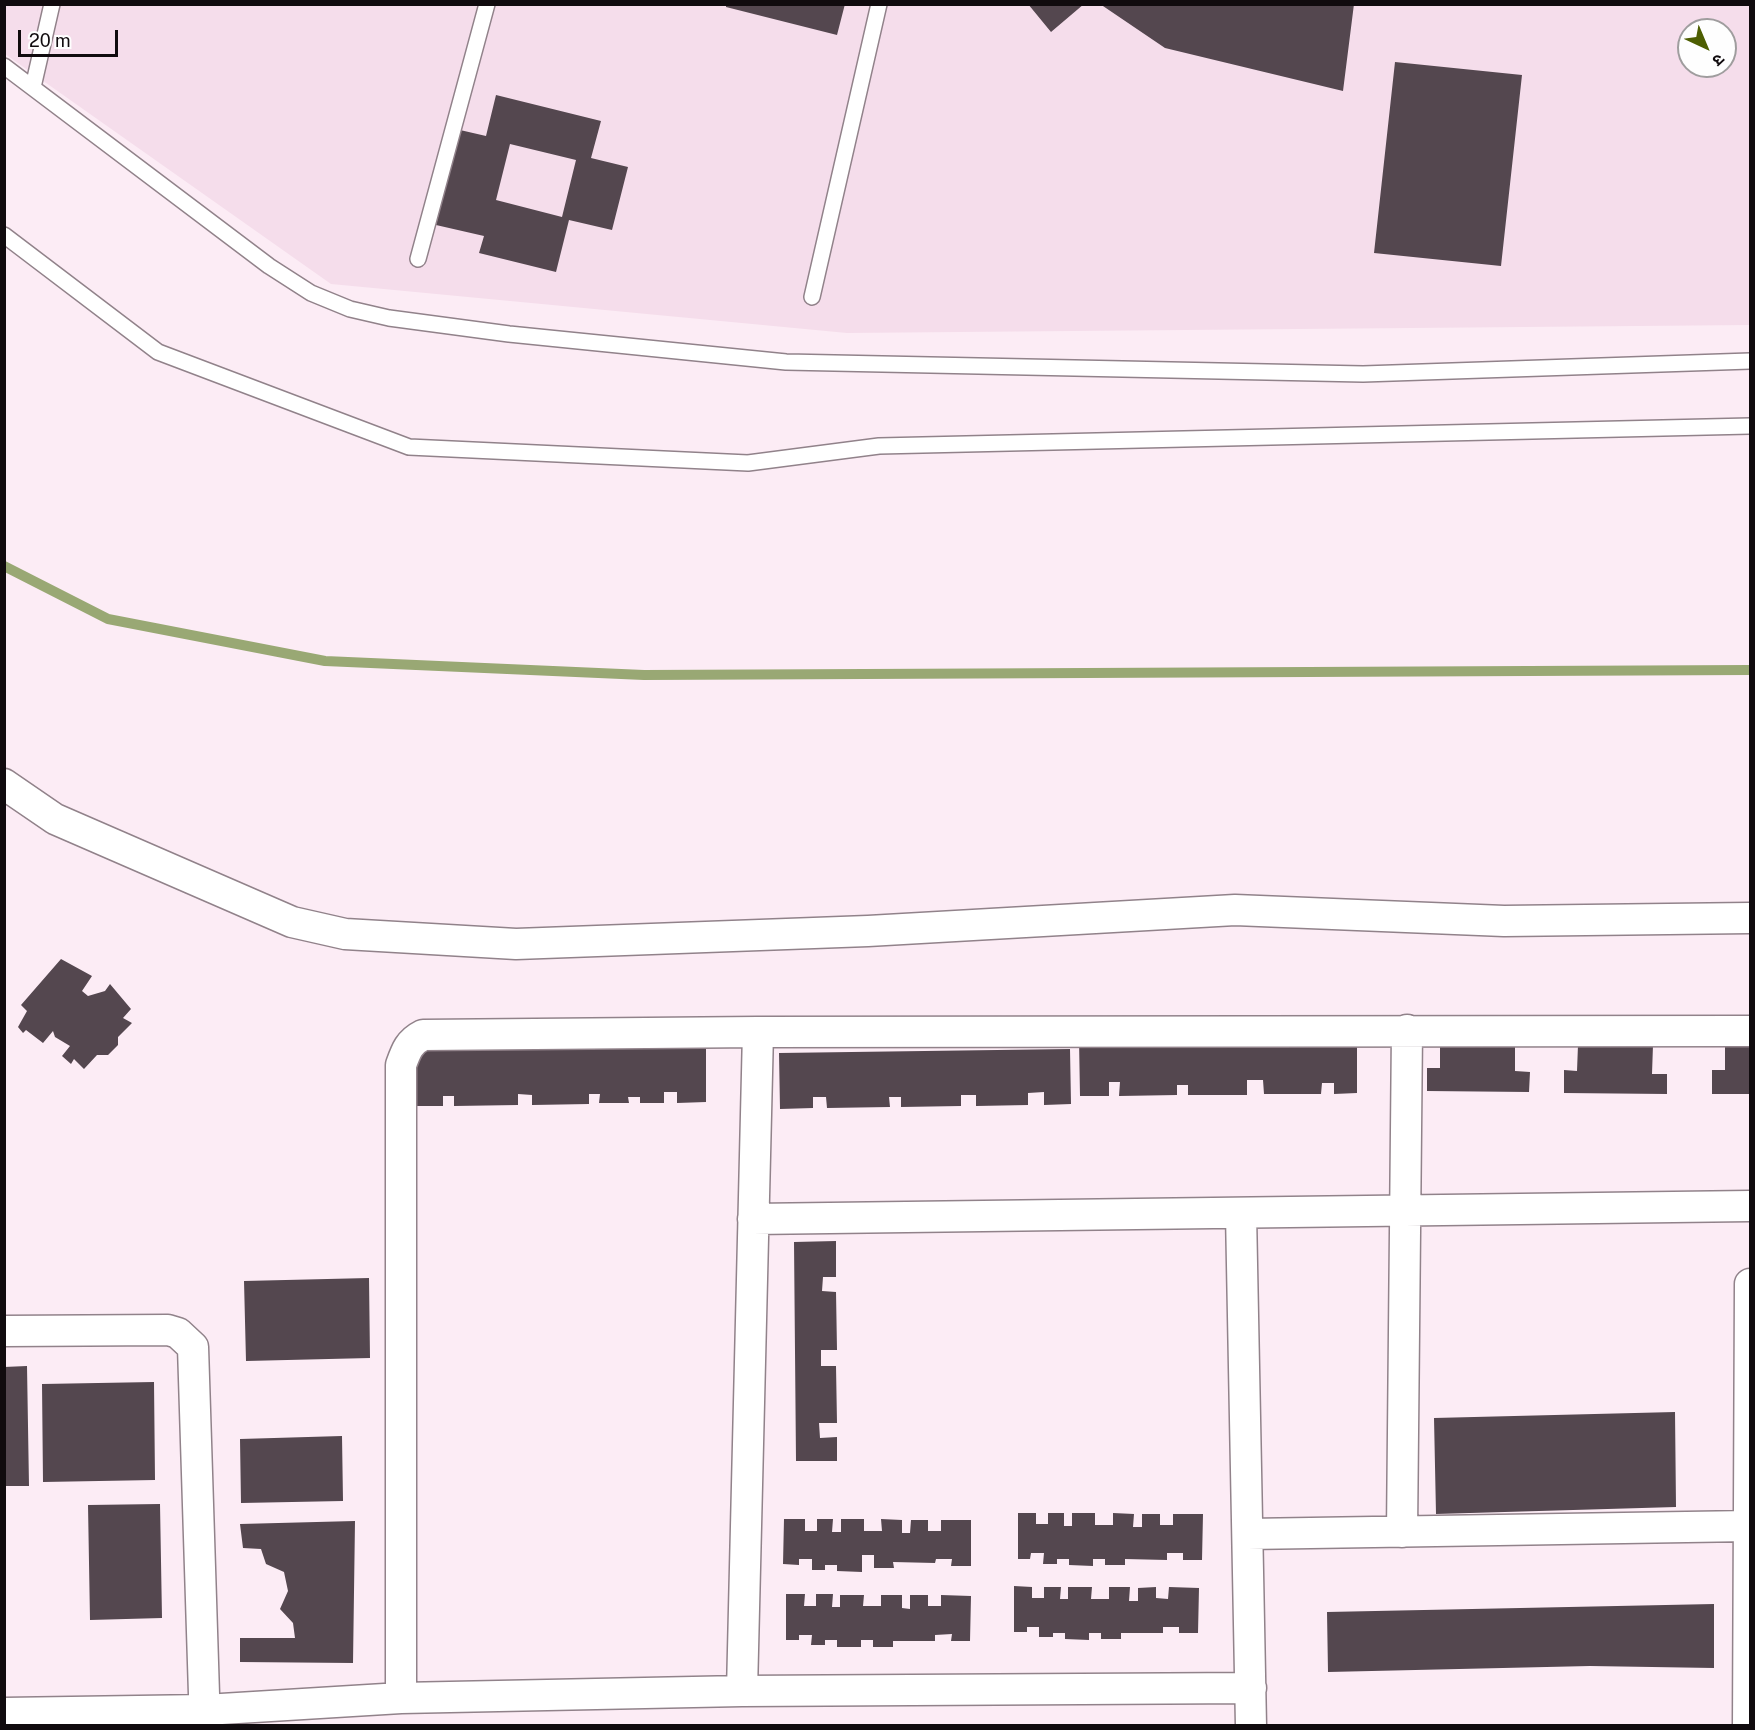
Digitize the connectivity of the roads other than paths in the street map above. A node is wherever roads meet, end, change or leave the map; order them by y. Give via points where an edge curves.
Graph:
1 (52, 4) edge
2 (487, 4) edge
3 (879, 4) edge
4 (4, 66) edge
5 (33, 87) junction
6 (4, 235) edge
7 (418, 259) dead end
8 (812, 297) dead end
9 (1750, 361) edge
10 (1750, 426) edge
11 (4, 784) edge
12 (1750, 918) edge
13 (1407, 1030) junction
14 (1750, 1031) edge
15 (758, 1032) junction
16 (1750, 1206) edge
17 (1403, 1210) junction
18 (1241, 1213) junction
19 (753, 1219) junction
20 (1750, 1284) edge
21 (4, 1331) edge
22 (1749, 1526) junction
23 (1402, 1532) junction
24 (1248, 1534) junction
25 (1749, 1640) edge
26 (1251, 1688) junction
27 (742, 1691) junction
28 (401, 1698) junction
29 (4, 1713) edge
30 (205, 1718) edge
31 (1251, 1725) edge
32 (1748, 1725) edge

1 - 5 lane
2 - 7 lane
3 - 8 lane
4 - 5 lane
5 - 9 lane via 269,266 311,293 350,309 416,322 786,362 1363,374
6 - 10 lane via 158,352 409,447 748,463 879,446
11 - 12 street via 55,819 292,922 345,934 516,944 868,931 1235,910 1504,921
13 - 14 street
13 - 15 street
13 - 17 street
15 - 19 street
15 - 28 street via 423,1035 407,1047 400,1065
16 - 17 street
17 - 18 street
17 - 23 street
18 - 19 street
18 - 24 street
19 - 27 street
20 - 22 street
21 - 30 street via 168,1330 178,1333 193,1347
22 - 23 street
22 - 25 street
23 - 24 street
24 - 26 street
25 - 32 street
26 - 27 street
26 - 31 street
27 - 28 street
28 - 30 street
29 - 30 street

